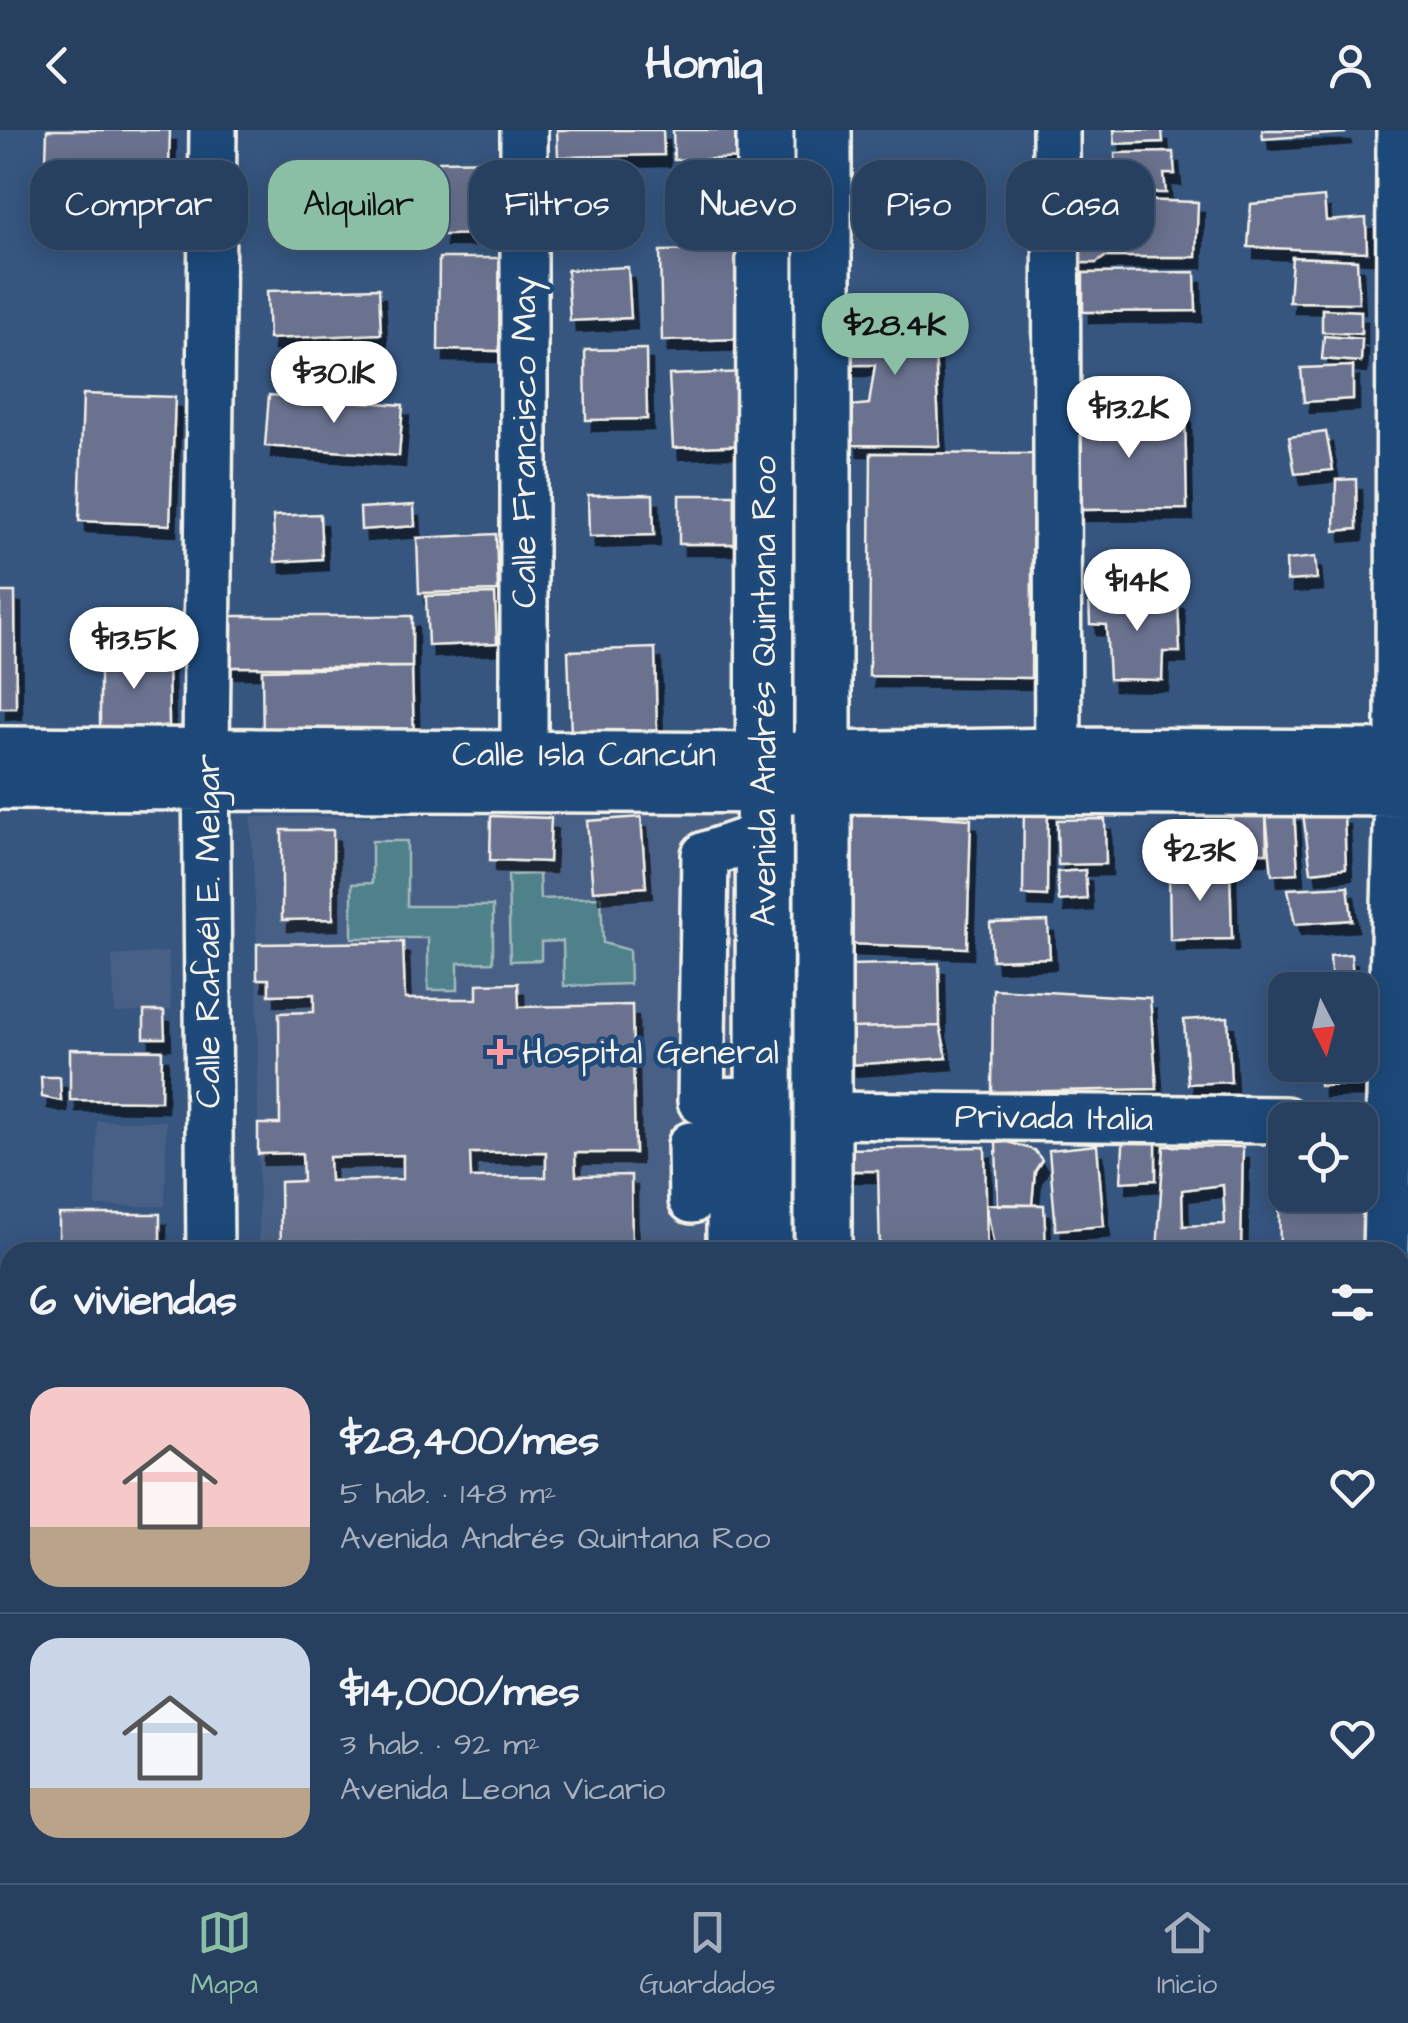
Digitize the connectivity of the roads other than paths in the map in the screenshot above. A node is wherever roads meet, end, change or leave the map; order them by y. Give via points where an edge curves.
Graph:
1 (212, 130) edge
2 (524, 130) edge
3 (765, 130) edge
4 (823, 130) edge
5 (1056, 130) edge
6 (1400, 130) edge
7 (0, 750) edge
8 (524, 754) junction
9 (207, 770) junction
10 (1058, 772) junction
11 (823, 773) junction
12 (1403, 773) edge
13 (0, 786) edge
14 (764, 794) junction
15 (1376, 1102) edge
16 (823, 1115) junction
17 (1268, 1120) edge
18 (753, 1130) junction
19 (1378, 1165) edge
20 (692, 1200) dead end
21 (210, 1242) edge
22 (763, 1242) edge
23 (823, 1242) edge
24 (1385, 1242) edge

1 - 9 street, Calle Rafaél E. Melgar
2 - 8 street, Calle Francisco May
3 - 14 main road, Avenida Andrés Quintana Roo
4 - 11 main road, Avenida Andrés Quintana Roo
5 - 10 street
6 - 12 street
7 - 9 street, Calle Isla Cancún
8 - 9 street, Calle Isla Cancún
8 - 14 street, Calle Isla Cancún
9 - 13 street, Calle Isla Cancún
9 - 14 street, Calle Isla Cancún
9 - 21 street, Calle Rafaél E. Melgar
10 - 11 street, Calle Isla Cancún
10 - 12 street, Calle Isla Cancún
11 - 14 street, Calle Isla Cancún
11 - 16 main road, Avenida Andrés Quintana Roo
12 - 15 street
14 - 18 main road, Avenida Andrés Quintana Roo
16 - 17 street, Privada Italia
16 - 23 main road, Avenida Andrés Quintana Roo
18 - 20 street via 691,1145
18 - 22 main road, Avenida Andrés Quintana Roo
19 - 24 street

